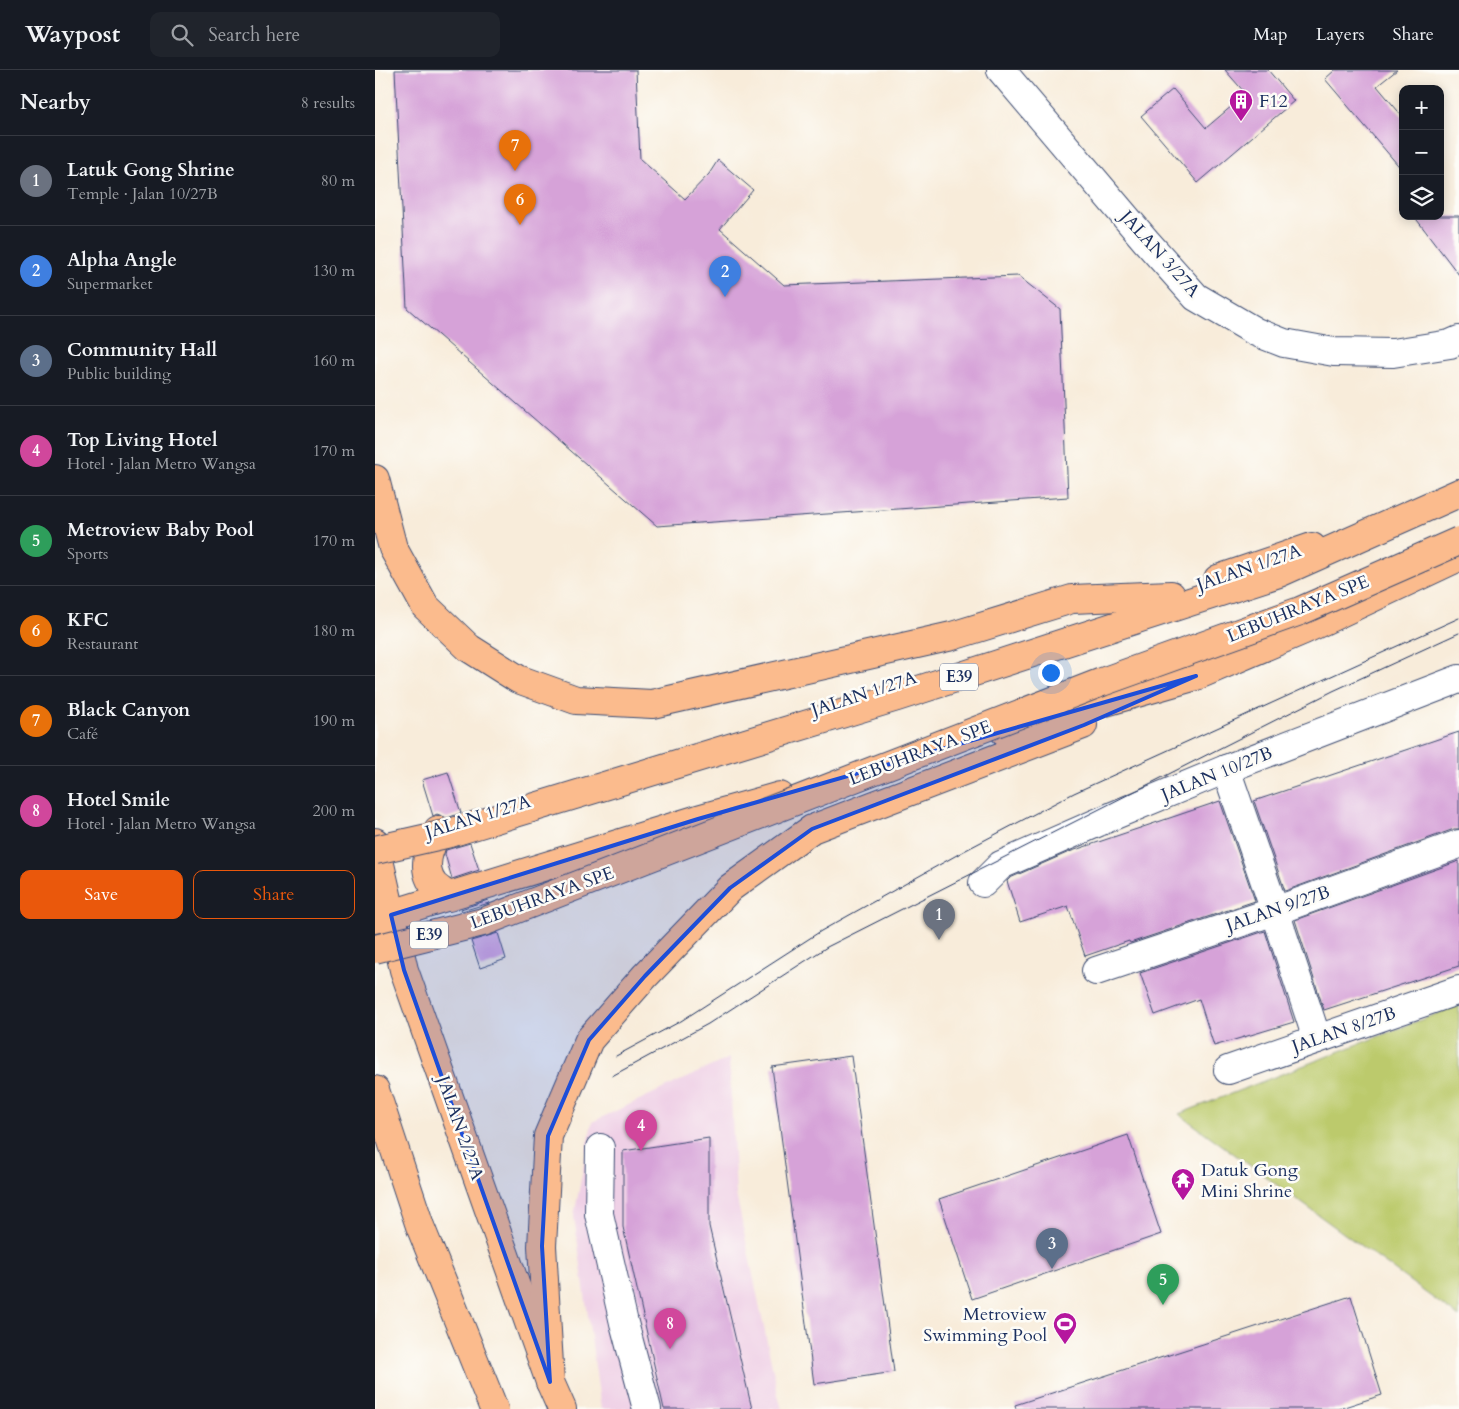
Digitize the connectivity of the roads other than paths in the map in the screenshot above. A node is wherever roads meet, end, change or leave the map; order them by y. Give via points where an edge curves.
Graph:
1 (1001, 70) edge
2 (1459, 340) edge
3 (375, 478) edge
4 (1459, 479) edge
5 (1459, 493) edge
6 (1459, 541) edge
7 (1459, 557) edge
8 (1171, 595) junction
9 (1196, 676) junction
10 (1459, 679) edge
11 (1226, 769) junction
12 (438, 830) junction
13 (1459, 844) edge
14 (375, 847) edge
15 (983, 883) dead end
16 (449, 897) junction
17 (1275, 911) junction
18 (383, 917) edge
19 (375, 949) edge
20 (1096, 971) dead end
21 (1459, 990) edge
22 (1317, 1039) junction
23 (1228, 1070) dead end
24 (376, 1094) edge
25 (600, 1148) dead end
26 (550, 1382) junction
27 (494, 1409) edge
28 (562, 1409) edge
29 (647, 1409) edge

1 - 2 street, JALAN 3/27A via 1196,297 1256,332 1284,343 1334,352 1393,354
3 - 8 main road via 393,548 425,606 469,648 518,679 576,700 652,704 952,636 1072,599
4 - 8 main road, JALAN 1/27A via 1319,544
5 - 14 main road, E39, bridge via 1279,573 878,703 450,833
6 - 19 main road, LEBUHRAYA SPE / E39, bridge via 1300,611 1093,685 483,922
7 - 9 main road via 1304,630
8 - 12 main road, JALAN 1/27A
9 - 16 main road via 698,819
9 - 26 main road via 1084,725 813,829 730,888 645,976 589,1040 548,1136 542,1246
10 - 11 street, JALAN 10/27B
11 - 15 street, JALAN 10/27B via 1001,865
11 - 17 street
12 - 14 main road, JALAN 1/27A
12 - 16 main road via 426,862 427,872 434,884
13 - 17 street, JALAN 9/27B
14 - 18 main road, JALAN 2/27A
16 - 18 main road
17 - 20 street, JALAN 9/27B
17 - 22 street
18 - 26 main road, JALAN 2/27A
21 - 22 street, JALAN 8/27B
22 - 23 street, JALAN 8/27B
24 - 27 main road via 420,1226
25 - 29 street via 599,1214
26 - 28 main road, JALAN 2/27A

